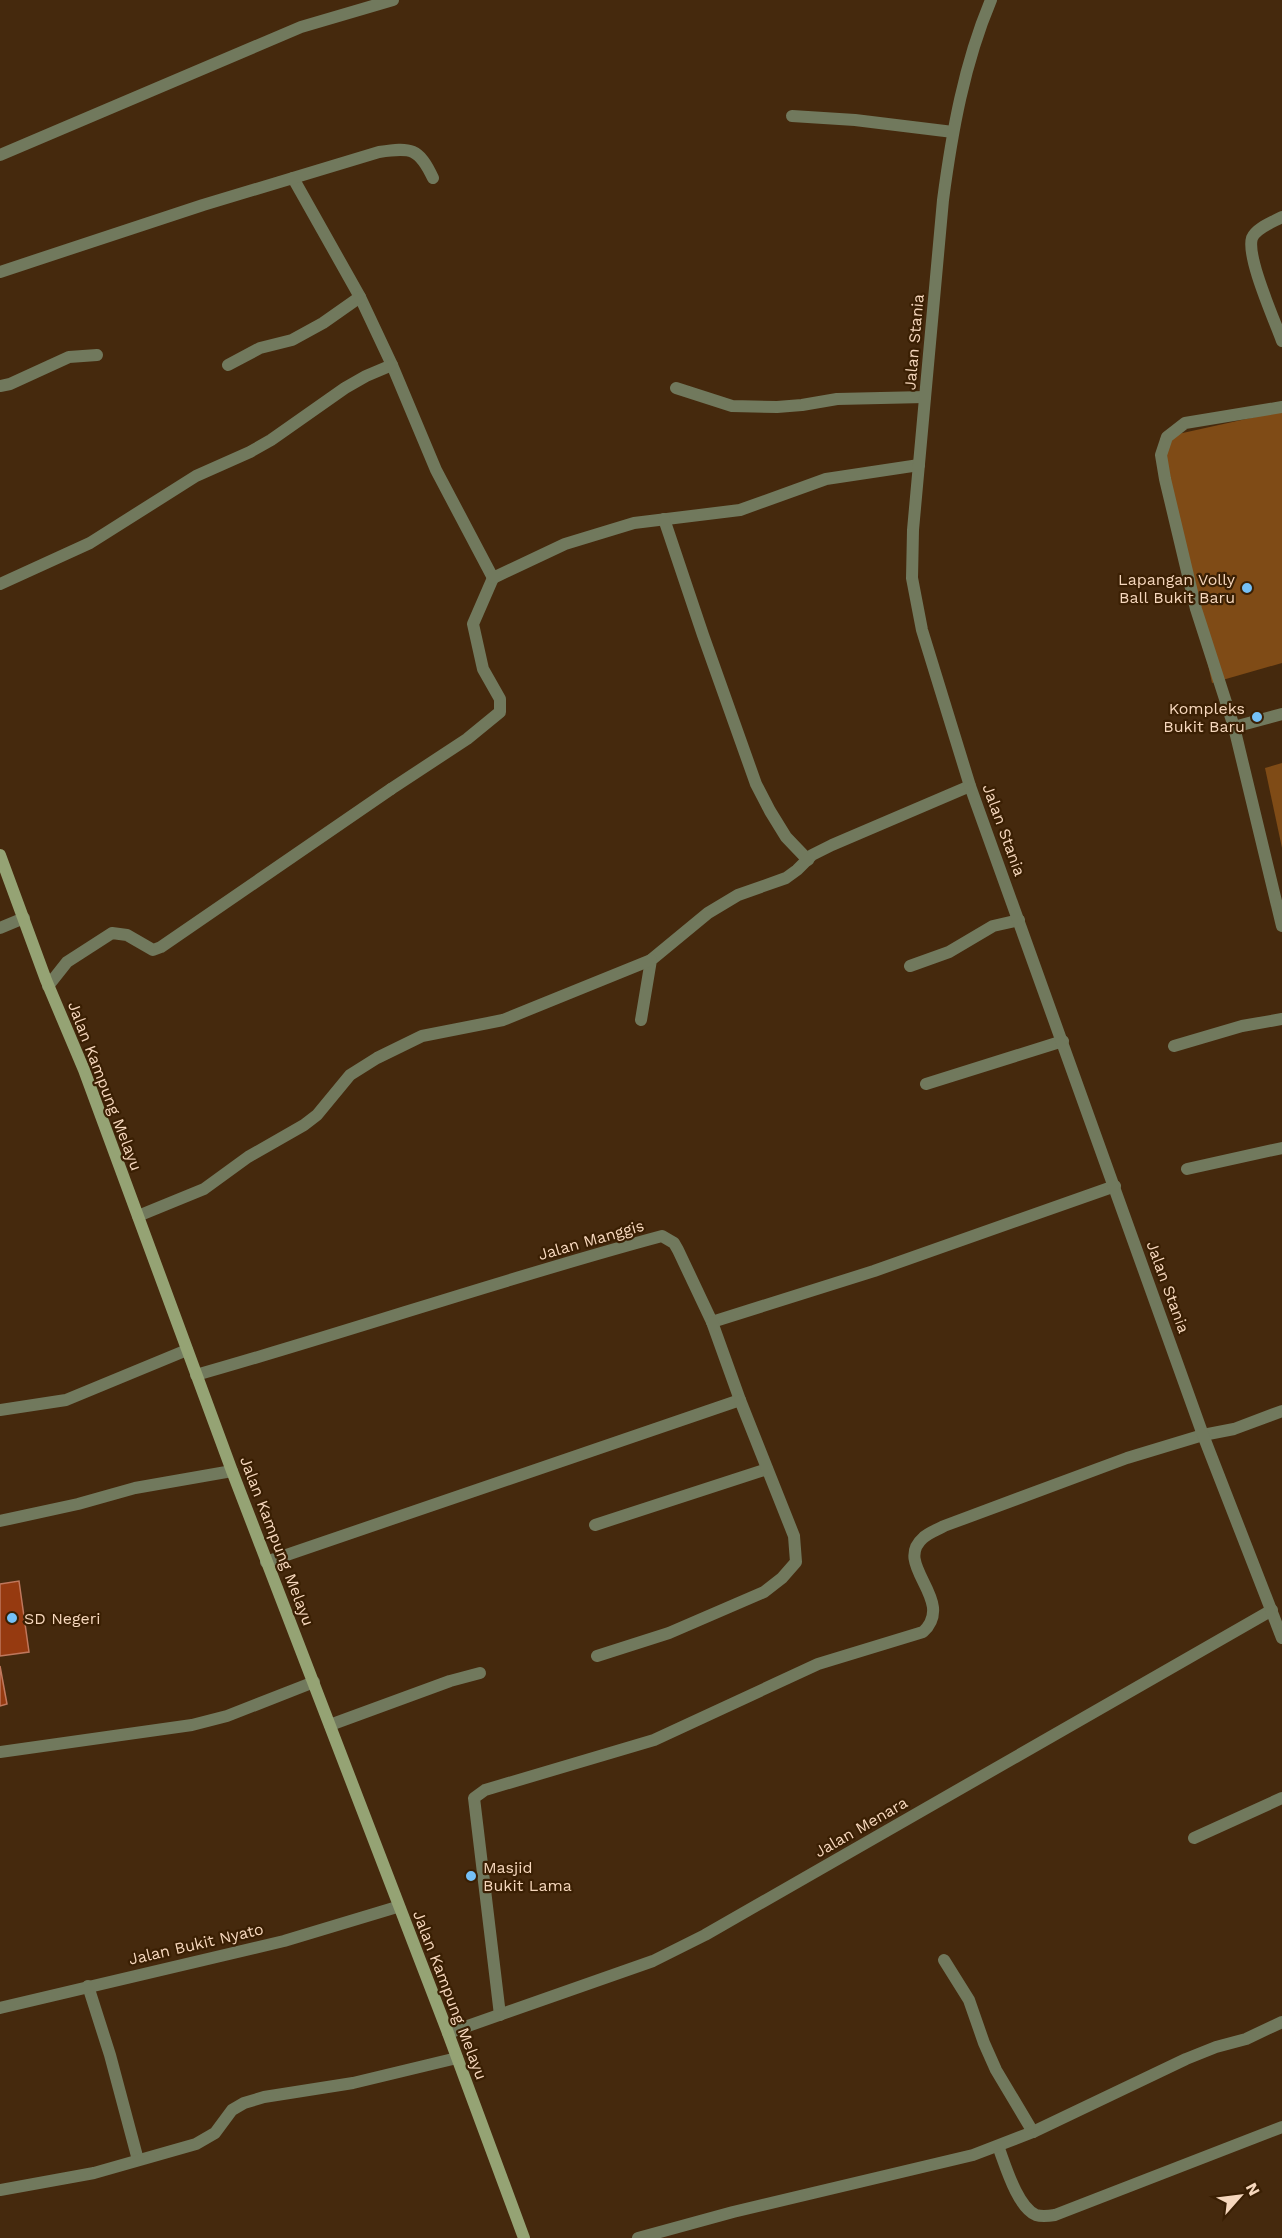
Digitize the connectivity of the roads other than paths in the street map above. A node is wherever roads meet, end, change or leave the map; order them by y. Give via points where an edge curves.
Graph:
1 (393, 0) edge
2 (991, 0) edge
3 (792, 116) dead end
4 (953, 132) junction
5 (0, 155) edge
6 (293, 178) junction
7 (433, 178) dead end
8 (1282, 217) edge
9 (0, 272) edge
10 (360, 297) junction
11 (1282, 341) edge
12 (97, 355) dead end
13 (228, 365) dead end
14 (392, 365) junction
15 (0, 386) edge
16 (676, 388) dead end
17 (925, 397) junction
18 (1282, 407) edge
19 (919, 465) junction
20 (664, 519) junction
21 (493, 578) junction
22 (0, 584) edge
23 (1282, 714) edge
24 (1234, 727) junction
25 (970, 786) junction
26 (0, 855) edge
27 (808, 860) junction
28 (24, 918) junction
29 (1019, 920) junction
30 (1282, 926) edge
31 (0, 928) edge
32 (651, 960) junction
33 (910, 966) dead end
34 (47, 983) junction
35 (1282, 1019) edge
36 (641, 1020) dead end
37 (1063, 1041) junction
38 (1174, 1046) dead end
39 (926, 1084) dead end
40 (1282, 1148) edge
41 (1187, 1169) dead end
42 (1115, 1186) junction
43 (138, 1216) junction
44 (712, 1322) junction
45 (186, 1350) junction
46 (196, 1375) junction
47 (740, 1400) junction
48 (0, 1410) edge
49 (1282, 1411) edge
50 (1203, 1435) junction
51 (767, 1469) junction
52 (232, 1471) junction
53 (0, 1521) edge
54 (595, 1525) dead end
55 (266, 1562) junction
56 (1272, 1610) junction
57 (1282, 1638) edge
58 (597, 1656) dead end
59 (480, 1673) dead end
60 (314, 1682) junction
61 (330, 1725) junction
62 (0, 1752) edge
63 (1282, 1797) edge
64 (1194, 1838) dead end
65 (398, 1906) junction
66 (944, 1960) dead end
67 (88, 1986) junction
68 (0, 2008) edge
69 (500, 2015) junction
70 (1282, 2022) edge
71 (448, 2033) junction
72 (457, 2058) junction
73 (1282, 2127) edge
74 (1033, 2132) junction
75 (998, 2146) junction
76 (138, 2160) junction
77 (0, 2190) edge
78 (524, 2238) edge
79 (638, 2238) edge

1 - 5 street via 301,27
2 - 4 street, Jalan Stania via 974,45
3 - 4 street
4 - 17 street, Jalan Stania
6 - 7 street via 399,149 425,160
6 - 9 street
6 - 10 street
8 - 11 street via 1258,230 1252,238 1258,274
10 - 13 street via 292,340 260,348
10 - 14 street
12 - 15 street via 69,357
14 - 21 street via 436,470
14 - 22 street via 345,388 271,440 169,491 90,543
16 - 17 street via 732,406 777,407 837,399
17 - 19 street, Jalan Stania
18 - 24 street via 1185,423 1167,437 1161,455 1196,609
19 - 20 street via 826,478 740,510
19 - 25 street, Jalan Stania via 913,530 914,588 922,630
20 - 21 street via 634,523 566,544
20 - 27 street via 756,784 786,837
21 - 34 street via 472,624 483,669 500,699 500,712 161,947 153,950 127,935 112,933 67,962
23 - 24 street
24 - 30 street
25 - 27 street via 832,845
25 - 29 street, Jalan Stania
26 - 28 main road, Jalan Kampung Melayu
27 - 32 street via 786,878 738,895 708,913
28 - 31 street
28 - 34 main road, Jalan Kampung Melayu
29 - 33 street via 993,926 949,952
29 - 37 street, Jalan Stania
32 - 36 street
32 - 43 street via 502,1020 422,1036 377,1058 350,1076 304,1125 248,1157 204,1189
34 - 43 main road, Jalan Kampung Melayu
35 - 38 street
37 - 39 street
37 - 42 street, Jalan Stania
40 - 41 street
42 - 44 street via 874,1271
42 - 50 street, Jalan Stania
43 - 45 main road, Jalan Kampung Melayu
44 - 46 street, Jalan Manggis via 674,1243 662,1236
44 - 47 street, Jalan Manggis
45 - 46 main road, Jalan Kampung Melayu
45 - 48 street via 66,1400
46 - 52 main road, Jalan Kampung Melayu
47 - 51 street, Jalan Manggis
47 - 55 street
49 - 50 street via 1234,1429
50 - 56 street, Jalan Stania
50 - 69 street via 1127,1458 923,1537 915,1548 914,1558 935,1612 932,1623 923,1632 818,1664 654,1740 485,1790 474,1798
51 - 54 street
51 - 58 street, Jalan Manggis via 794,1536 796,1562 782,1578 764,1592 669,1633
52 - 53 street via 135,1488
52 - 55 main road, Jalan Kampung Melayu
55 - 60 main road, Jalan Kampung Melayu
56 - 57 street, Jalan Stania
56 - 69 street, Jalan Menara via 705,1935 653,1960
59 - 61 street via 450,1680
60 - 61 main road, Jalan Kampung Melayu
60 - 62 street via 227,1716 192,1725
61 - 65 main road, Jalan Kampung Melayu
63 - 64 street
65 - 67 street, Jalan Bukit Nyato via 284,1941
65 - 71 main road, Jalan Kampung Melayu
66 - 74 street via 969,2000 996,2070
67 - 68 street, Jalan Bukit Nyato
67 - 76 street
69 - 71 street, Jalan Menara
70 - 74 street via 1246,2039 1185,2059
71 - 72 main road, Jalan Kampung Melayu
72 - 76 street via 244,2103 232,2110 209,2138
72 - 78 main road, Jalan Kampung Melayu
73 - 75 street via 1045,2216 1028,2209 1017,2194
74 - 75 street
75 - 79 street via 973,2156
76 - 77 street via 94,2173

